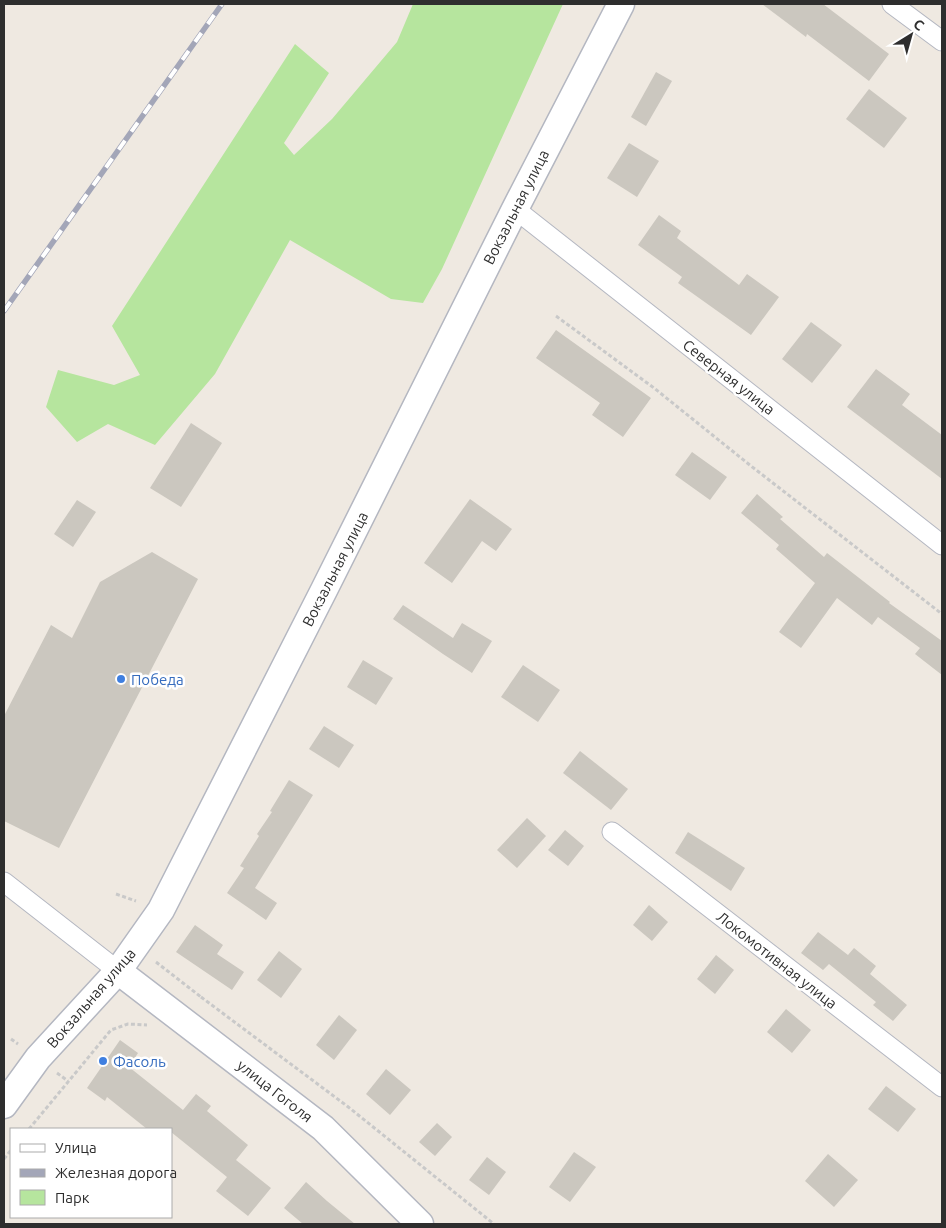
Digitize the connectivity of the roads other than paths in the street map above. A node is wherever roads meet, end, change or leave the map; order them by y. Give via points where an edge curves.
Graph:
1 (621, 4) edge
2 (892, 4) edge
3 (942, 41) edge
4 (515, 209) junction
5 (942, 545) edge
6 (612, 832) dead end
7 (4, 882) edge
8 (118, 971) junction
9 (942, 1087) edge
10 (4, 1105) edge
11 (420, 1224) edge

1 - 4 main road, Вокзальная улица
2 - 3 street
4 - 5 street, Северная улица
4 - 8 main road, Вокзальная улица via 161,910
6 - 9 street, Локомотивная улица
7 - 8 street
8 - 10 main road, Вокзальная улица via 38,1058
8 - 11 main road, улица Гоголя via 323,1128

